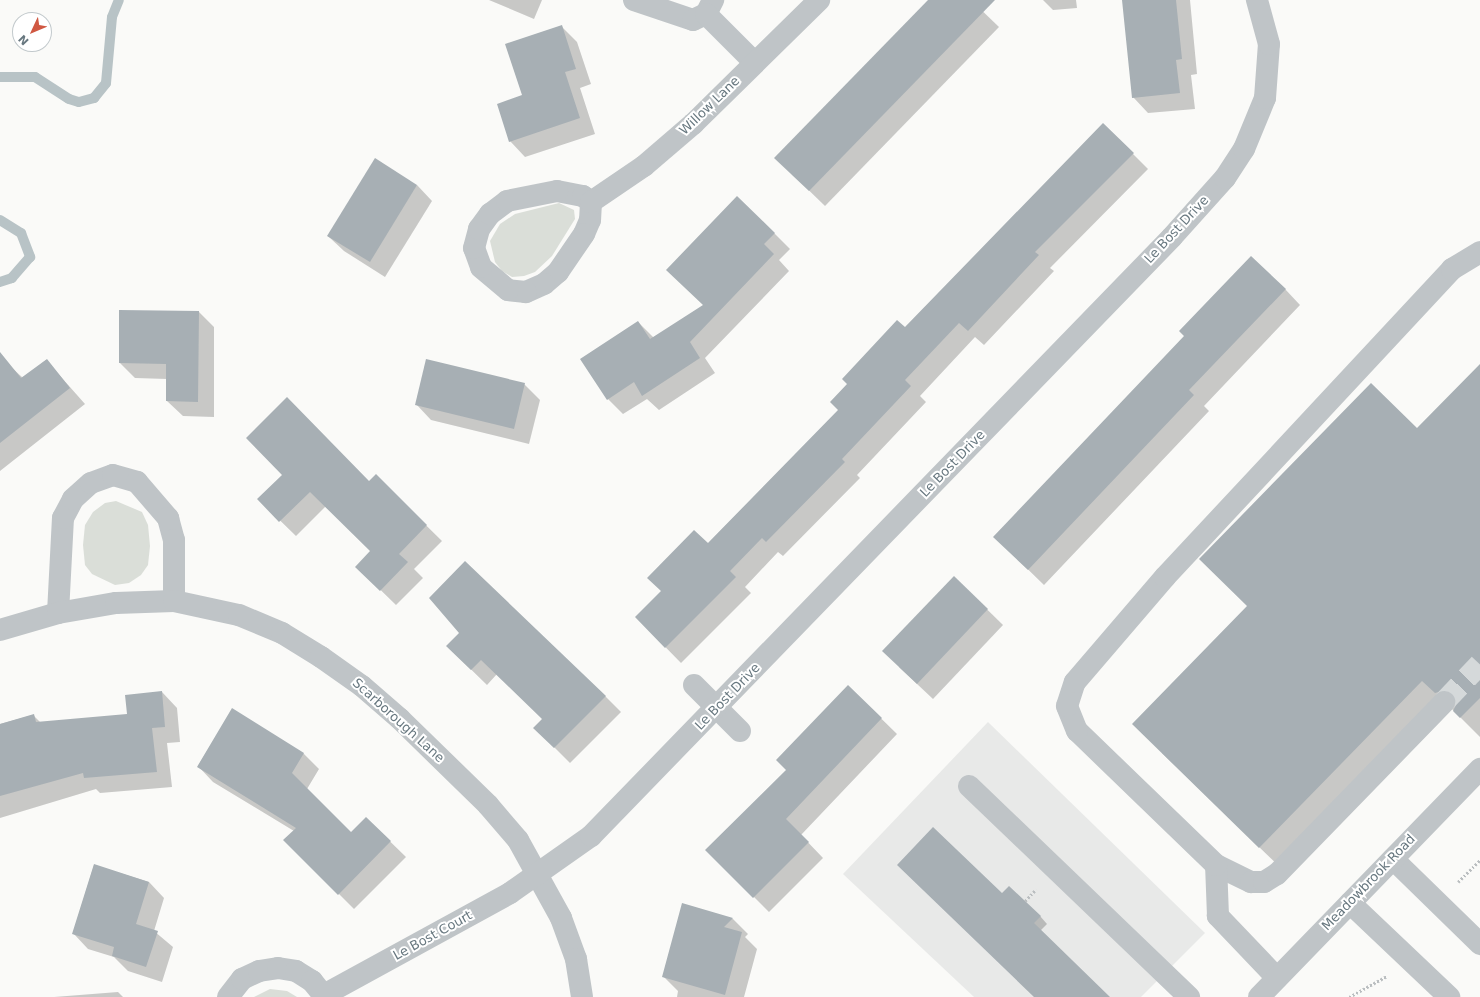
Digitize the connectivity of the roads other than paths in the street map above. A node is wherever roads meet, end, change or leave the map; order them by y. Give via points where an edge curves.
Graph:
1 (634, 0) edge
2 (819, 0) edge
3 (1257, 0) edge
4 (709, 7) edge
5 (755, 63) junction
6 (591, 202) junction
7 (1480, 252) edge
8 (174, 601) junction
9 (58, 613) junction
10 (0, 630) edge
11 (694, 685) dead end
12 (1444, 702) tunnel mouth
13 (718, 708) junction
14 (740, 731) dead end
15 (1480, 769) edge
16 (969, 786) dead end
17 (1393, 858) junction
18 (1216, 865) junction
19 (540, 875) junction
20 (1350, 903) junction
21 (1480, 944) edge
22 (1277, 978) junction
23 (325, 996) edge
24 (228, 997) edge
25 (582, 997) edge
26 (1189, 997) edge
27 (1259, 997) edge
28 (1449, 997) edge

1 - 4 street via 693,20
2 - 5 street, Willow Lane
3 - 13 street, Le Bost Drive via 1269,44 1265,98 1244,149 1225,178
4 - 5 street
5 - 6 street, Willow Lane via 644,166
6 - 6 street via 583,196 557,192 508,202 490,214 479,229 474,248 481,266 508,290 526,292 544,284 558,272 584,234 590,220
7 - 18 street via 1452,269 1165,577 1075,682 1067,706 1077,731
8 - 9 street, Scarborough Lane via 116,603
8 - 9 street via 174,540 168,518 137,482 114,475 91,483 73,499 63,518
8 - 19 street, Scarborough Lane via 239,615 282,634 362,686 488,805 518,840
9 - 10 street, Scarborough Lane
11 - 13 street
12 - 18 street via 1276,874 1264,882 1251,882
13 - 14 street
13 - 19 street, Le Bost Drive via 591,836
15 - 17 street, Meadowbrook Road
16 - 26 street
17 - 20 street, Meadowbrook Road
17 - 21 street
18 - 22 street via 1218,916
19 - 23 street, Le Bost Court
19 - 25 street, Scarborough Lane via 573,952
20 - 22 street, Meadowbrook Road
20 - 28 street
22 - 27 street, Meadowbrook Road
23 - 24 street, Le Bost Court via 312,981 296,971 278,968 259,970 242,979

